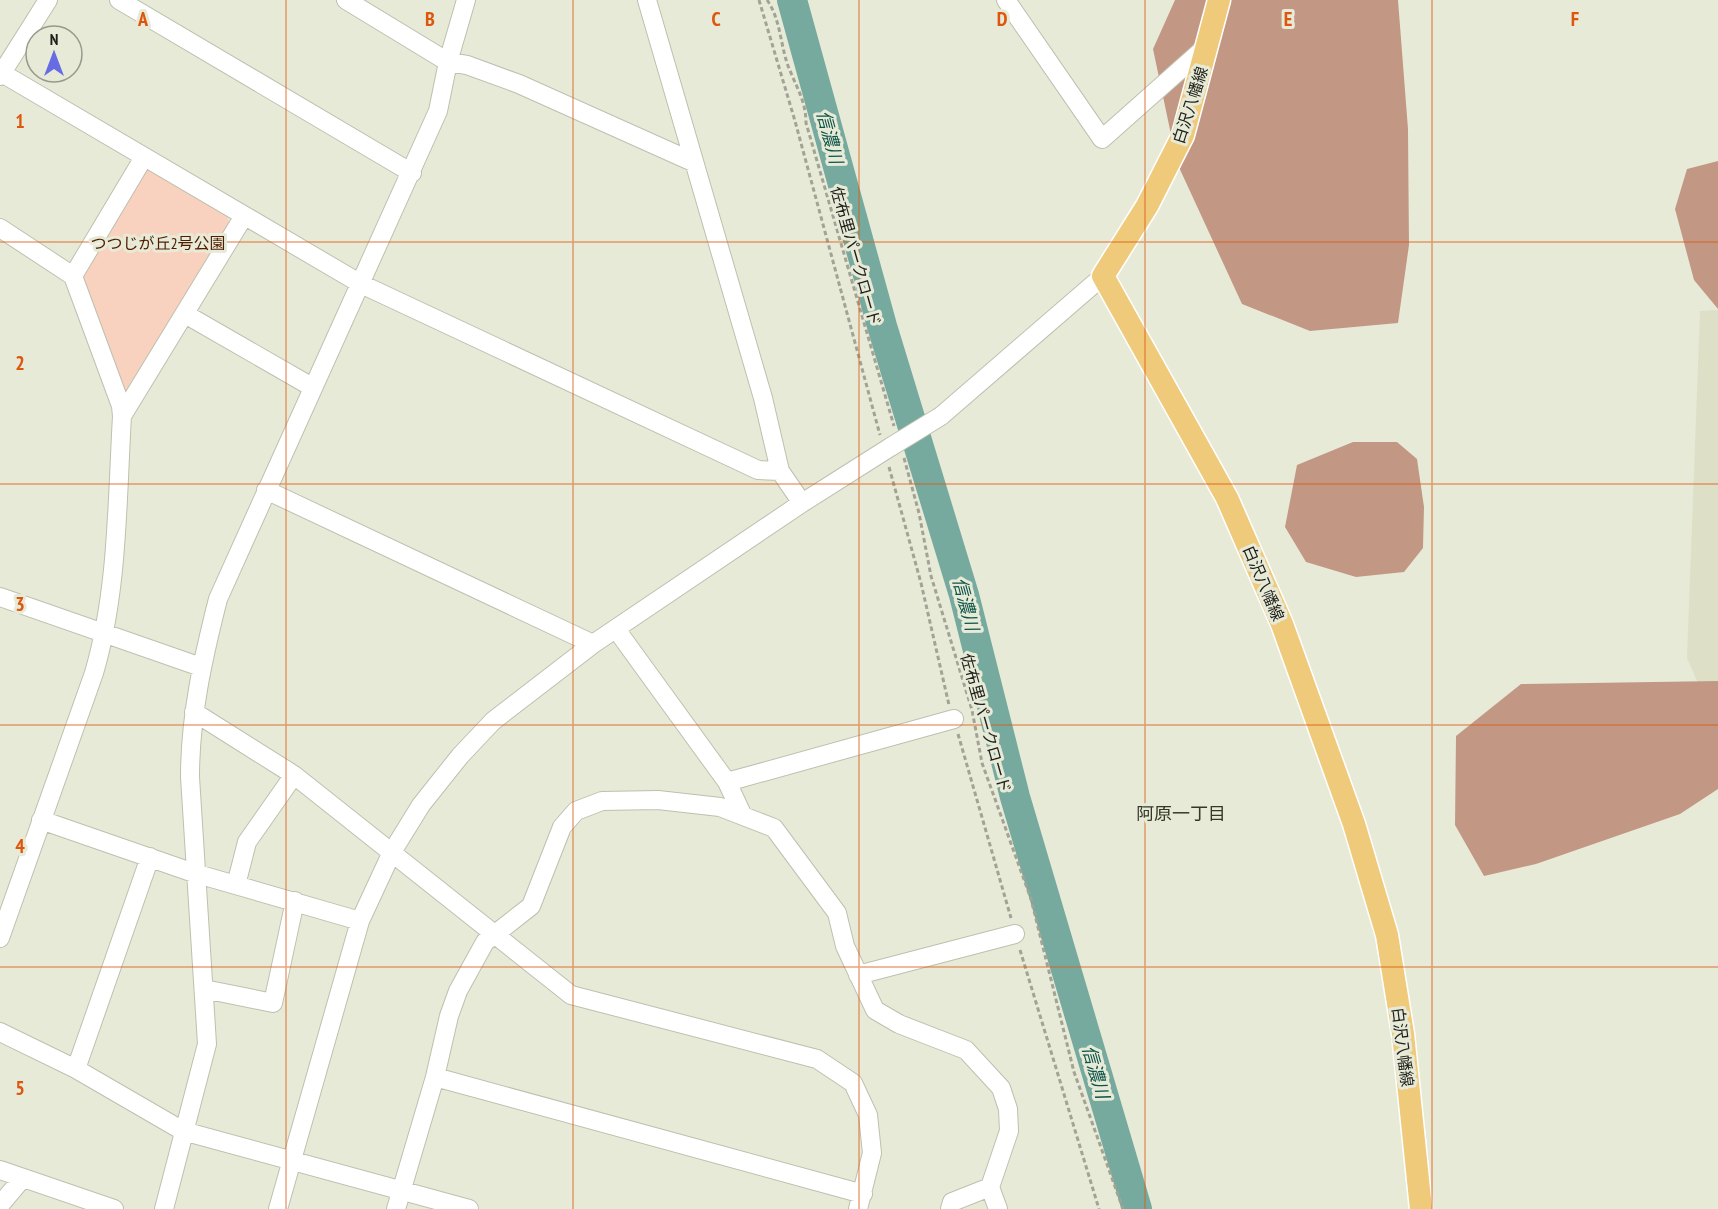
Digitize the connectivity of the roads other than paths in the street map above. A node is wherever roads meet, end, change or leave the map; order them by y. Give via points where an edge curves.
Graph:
1 (48, 0) edge
2 (119, 0) edge
3 (346, 0) edge
4 (466, 0) edge
5 (647, 0) edge
6 (1006, 0) edge
7 (1219, 0) edge
8 (1209, 44) junction
9 (448, 62) junction
10 (1, 74) edge
11 (144, 157) junction
12 (693, 162) junction
13 (412, 173) junction
14 (244, 216) junction
15 (0, 228) edge
16 (73, 276) junction
17 (1103, 276) junction
18 (361, 284) junction
19 (185, 314) junction
20 (312, 387) junction
21 (122, 416) junction
22 (780, 471) junction
23 (266, 490) junction
24 (802, 503) junction
25 (0, 597) edge
26 (616, 629) junction
27 (105, 634) junction
28 (593, 644) junction
29 (201, 667) junction
30 (194, 712) junction
31 (954, 719) road end
32 (294, 775) junction
33 (728, 782) junction
34 (742, 814) junction
35 (41, 820) junction
36 (392, 852) junction
37 (150, 857) junction
38 (194, 873) junction
39 (236, 885) junction
40 (295, 901) junction
41 (360, 921) junction
42 (1015, 934) road end
43 (496, 935) junction
44 (0, 938) edge
45 (858, 975) junction
46 (204, 989) junction
47 (0, 1032) edge
48 (76, 1069) junction
49 (435, 1077) junction
50 (183, 1131) junction
51 (291, 1162) junction
52 (0, 1170) edge
53 (22, 1179) junction
54 (990, 1187) junction
55 (401, 1190) junction
56 (860, 1201) edge
57 (0, 1205) edge
58 (114, 1209) edge
59 (164, 1209) edge
60 (278, 1209) edge
61 (396, 1209) edge
62 (469, 1209) edge
63 (950, 1209) edge
64 (998, 1209) edge
65 (1422, 1209) edge

1 - 10 street
2 - 13 street
3 - 9 street
4 - 9 street
5 - 12 street
6 - 8 street via 1102,139
7 - 8 main road, 白沢八幡線
8 - 17 main road, 白沢八幡線 via 1183,135 1147,206
9 - 12 street via 467,64 519,84
9 - 13 street via 438,111
10 - 11 street
11 - 14 street
11 - 16 street
12 - 22 street via 763,399
13 - 18 street
14 - 18 street
14 - 19 street
15 - 16 street
16 - 21 street
17 - 24 street, bridge via 941,416
17 - 65 main road, 白沢八幡線 via 1227,498 1282,624 1344,794 1387,935 1403,1034
18 - 20 street
18 - 22 street via 758,470
19 - 20 street
19 - 21 street
20 - 23 street
21 - 27 street via 114,559
22 - 24 street
23 - 28 street
23 - 29 street via 218,599
24 - 26 street
25 - 27 street
26 - 28 street
26 - 33 street
27 - 29 street
27 - 35 street
28 - 36 street via 493,721 421,805
29 - 30 street
30 - 32 street
30 - 38 street via 190,736
31 - 33 street
32 - 36 street
32 - 39 street via 247,842
33 - 34 street
34 - 43 street via 720,807 657,800 602,801 576,811 561,827 531,906
34 - 45 street via 774,828 837,913 845,946
35 - 37 street
35 - 44 street
36 - 41 street
36 - 43 street
37 - 38 street
37 - 48 street
38 - 39 street
38 - 46 street
39 - 40 street
40 - 41 street
40 - 46 street via 273,1003
41 - 51 street
42 - 45 street
43 - 49 street via 485,942 458,991
43 - 56 street via 571,995 817,1059 853,1083 868,1115 872,1153
45 - 54 street via 875,1010 899,1024 966,1050 1000,1088 1008,1109 1009,1131
46 - 50 street via 207,1044
47 - 48 street
48 - 50 street
49 - 55 street
49 - 56 street
50 - 51 street
50 - 59 street
51 - 55 street
51 - 60 street
52 - 53 street
53 - 57 street
53 - 58 street
54 - 63 street via 952,1202
54 - 64 street
55 - 61 street
55 - 62 street

